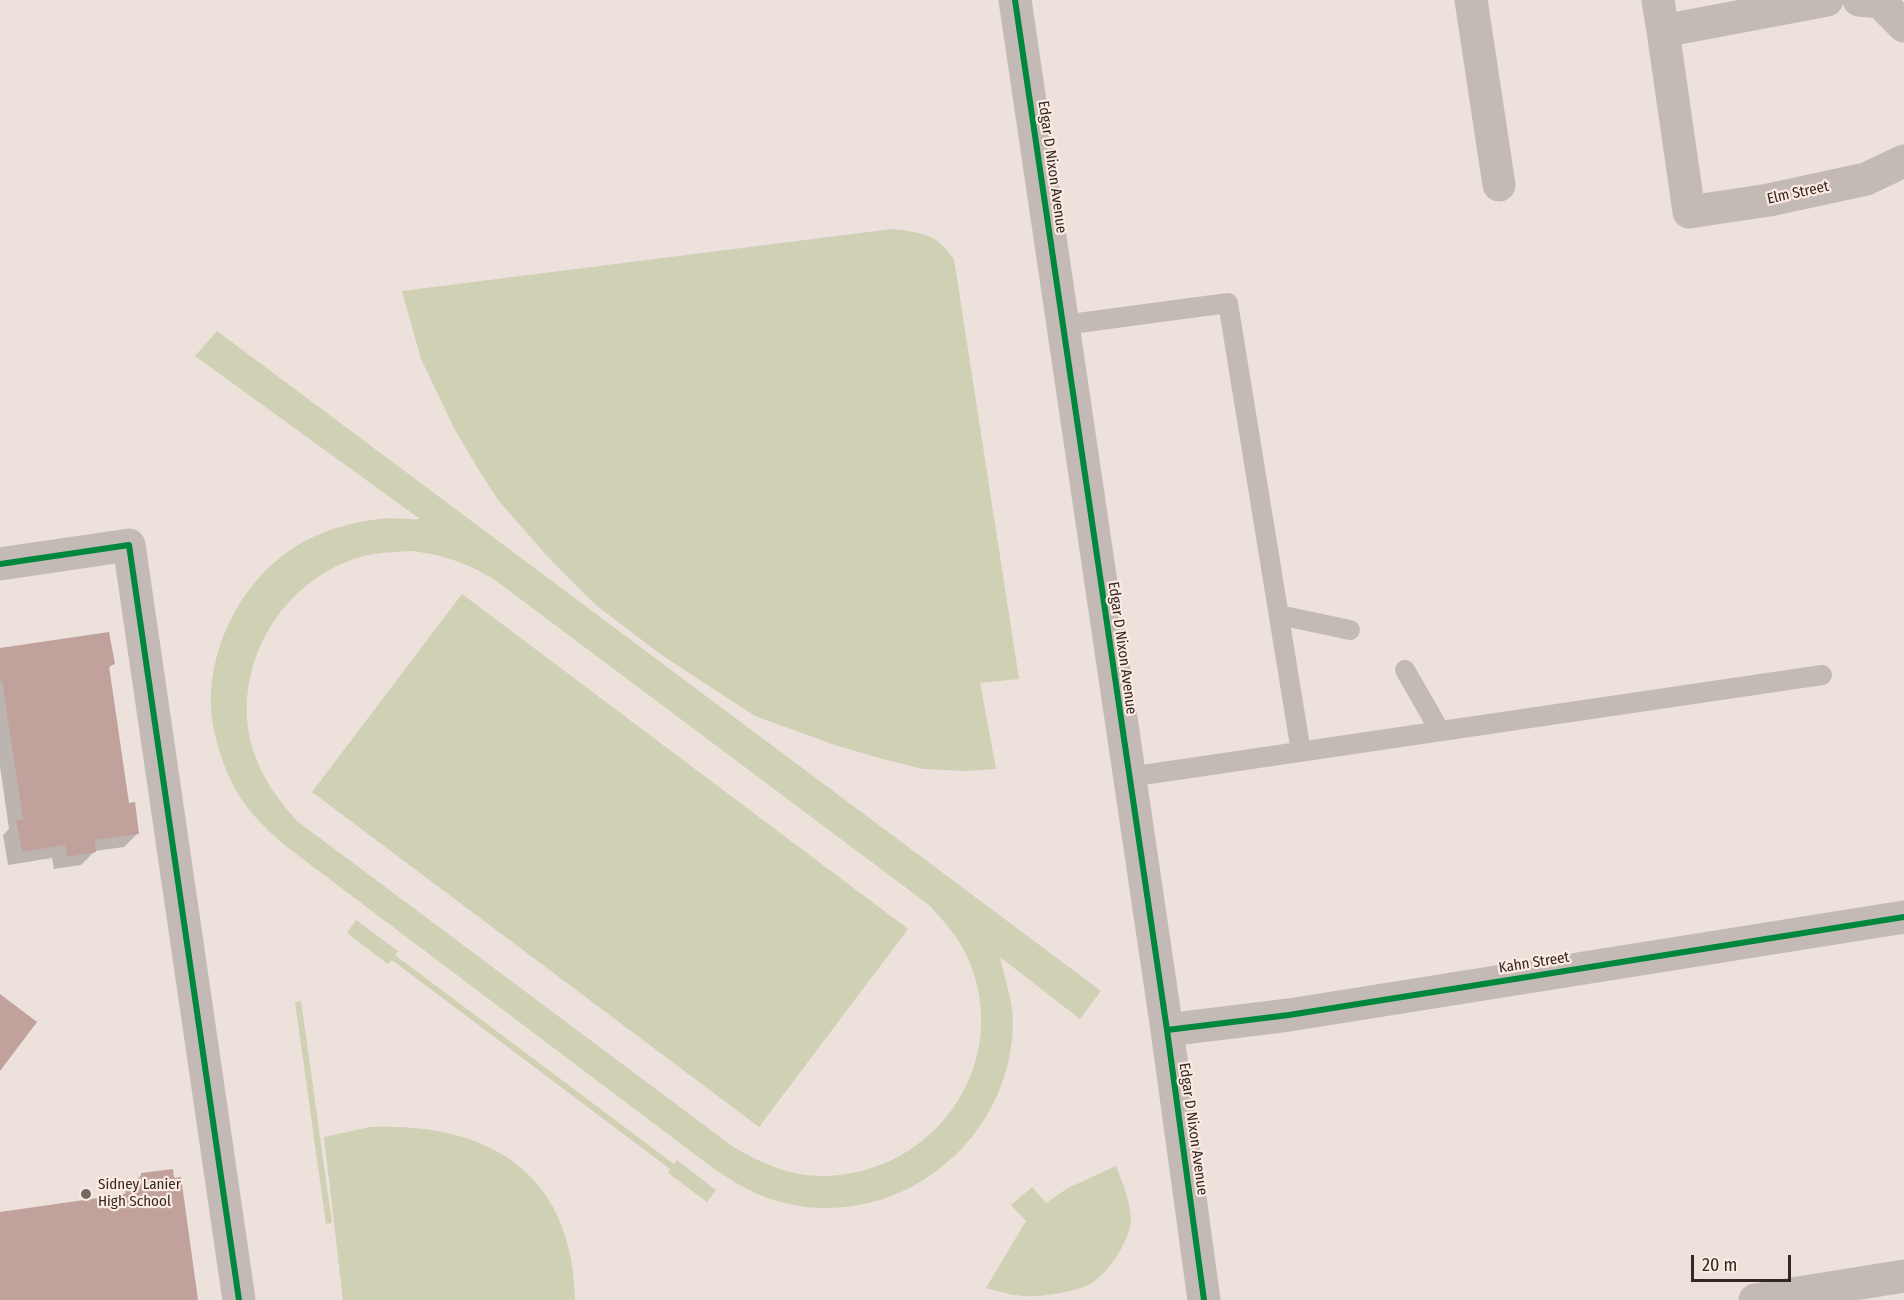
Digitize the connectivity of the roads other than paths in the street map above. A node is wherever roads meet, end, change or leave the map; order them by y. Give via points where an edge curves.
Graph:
1 (1015, 0) edge
2 (1471, 0) edge
3 (1827, 0) edge
4 (1859, 0) edge
5 (1660, 15) edge
6 (1904, 26) edge
7 (1904, 161) edge
8 (1499, 185) dead end
9 (1063, 325) junction
10 (0, 564) edge
11 (1279, 615) junction
12 (1350, 630) dead end
13 (1405, 670) dead end
14 (1822, 675) dead end
15 (1440, 731) junction
16 (1301, 752) junction
17 (1129, 777) junction
18 (1904, 917) edge
19 (1167, 1030) junction
20 (1904, 1276) edge
21 (239, 1300) edge
22 (1204, 1300) edge
23 (1755, 1300) edge

1 - 9 street, Edgar D Nixon Avenue
2 - 8 street
3 - 5 street
4 - 6 street via 1880,2
5 - 7 street, Elm Street via 1689,212 1769,200 1866,178
9 - 11 lane via 1228,303
9 - 17 street, Edgar D Nixon Avenue
10 - 21 street via 129,545
11 - 12 lane
11 - 16 lane
13 - 15 lane
14 - 15 lane
15 - 16 lane
16 - 17 lane
17 - 19 street, Edgar D Nixon Avenue
18 - 19 street, Kahn Street via 1289,1015
19 - 22 street, Edgar D Nixon Avenue
20 - 23 street

